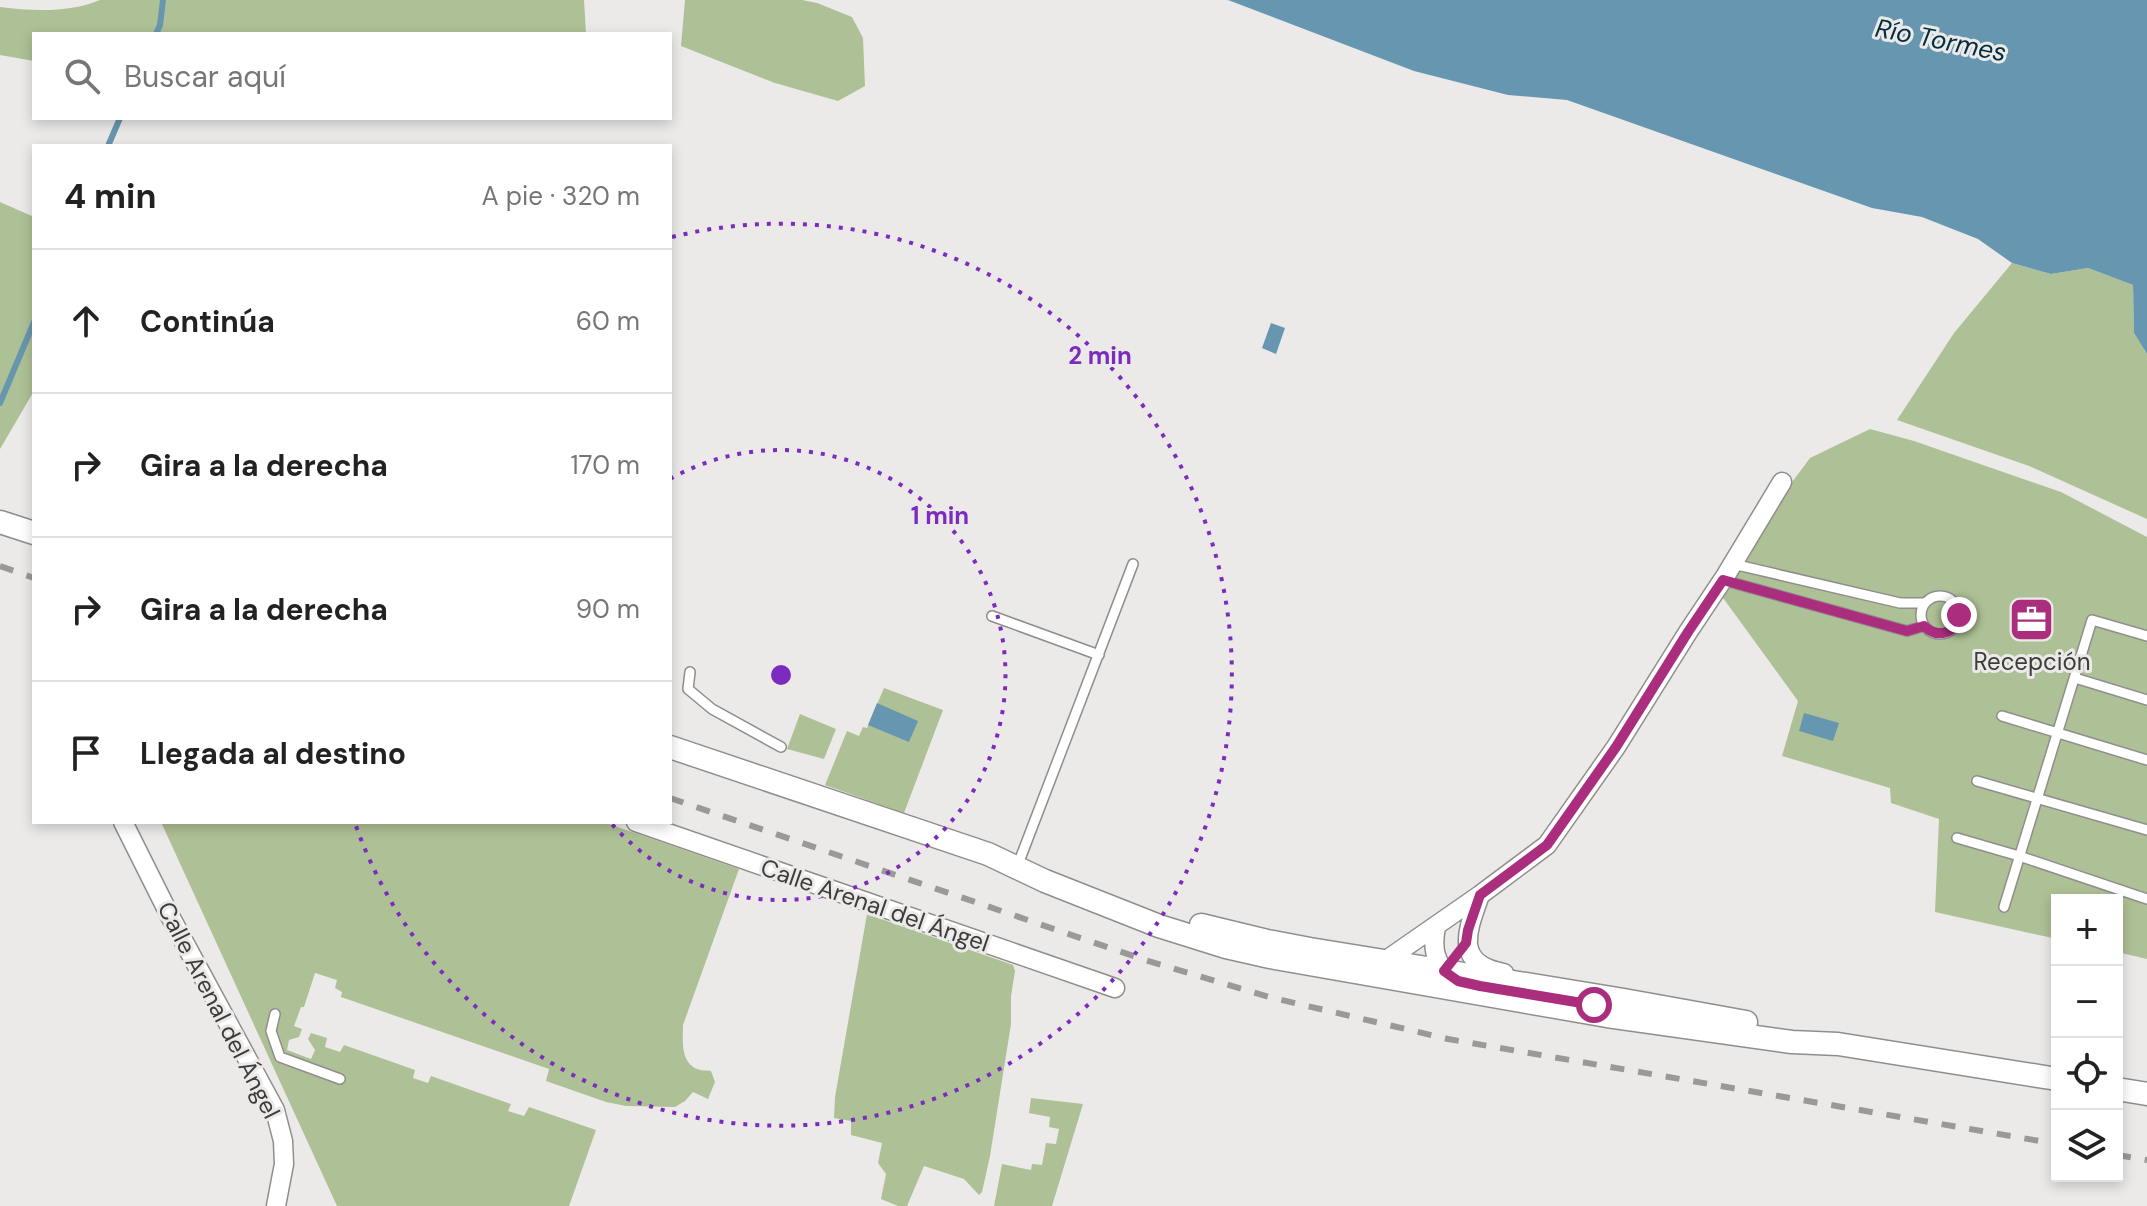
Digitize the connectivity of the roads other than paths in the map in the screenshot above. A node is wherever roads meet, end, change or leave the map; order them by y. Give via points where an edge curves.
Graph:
1 (1782, 482) dead end
2 (0, 522) edge
3 (32, 532) edge
4 (1133, 564) dead end
5 (1728, 572) junction
6 (1925, 603) junction
7 (992, 616) dead end
8 (1924, 626) junction
9 (2147, 636) edge
10 (1099, 655) junction
11 (690, 672) dead end
12 (2075, 678) junction
13 (2147, 700) edge
14 (2002, 716) dead end
15 (2058, 731) junction
16 (781, 747) dead end
17 (672, 748) edge
18 (2147, 760) edge
19 (1977, 781) dead end
20 (2037, 797) junction
21 (124, 824) edge
22 (642, 824) edge
23 (2147, 830) edge
24 (1957, 838) dead end
25 (2019, 856) junction
26 (1017, 867) junction
27 (1480, 895) junction
28 (2147, 899) edge
29 (2004, 907) dead end
30 (1436, 927) junction
31 (1466, 943) junction
32 (1270, 957) junction
33 (1385, 961) junction
34 (1444, 971) junction
35 (1115, 988) dead end
36 (1626, 1010) junction
37 (275, 1014) dead end
38 (2051, 1078) edge
39 (340, 1079) dead end
40 (2123, 1090) edge
41 (2147, 1094) edge
42 (276, 1206) edge

1 - 5 street
2 - 3 street
4 - 10 lane
5 - 6 lane
5 - 8 lane via 1907,631
5 - 27 street via 1547,845
6 - 8 lane via 1920,615
6 - 8 lane via 1943,596 1954,602 1959,615 1955,627 1945,633
7 - 10 lane
9 - 12 lane via 2092,620
10 - 26 lane
11 - 16 lane via 688,689 712,709
12 - 13 lane
12 - 15 lane
14 - 15 lane
15 - 18 lane
15 - 20 lane
17 - 26 street
19 - 20 lane
20 - 23 lane
20 - 25 lane
21 - 42 street, Calle Arenal del Ángel via 275,1110 284,1164
22 - 35 street, Calle Arenal del Ángel
24 - 25 lane
25 - 28 lane
25 - 29 lane
26 - 32 street via 1159,926
26 - 33 street via 1047,872 1208,927
27 - 30 street
27 - 31 street
30 - 33 street
30 - 34 street via 1434,951
31 - 34 street
31 - 36 street via 1478,963 1494,971 1539,979
32 - 34 street via 1292,955 1411,975
32 - 36 street
33 - 34 street
34 - 36 street
36 - 38 street via 1792,1042 1838,1044
37 - 39 lane via 271,1031 280,1057
40 - 41 street

